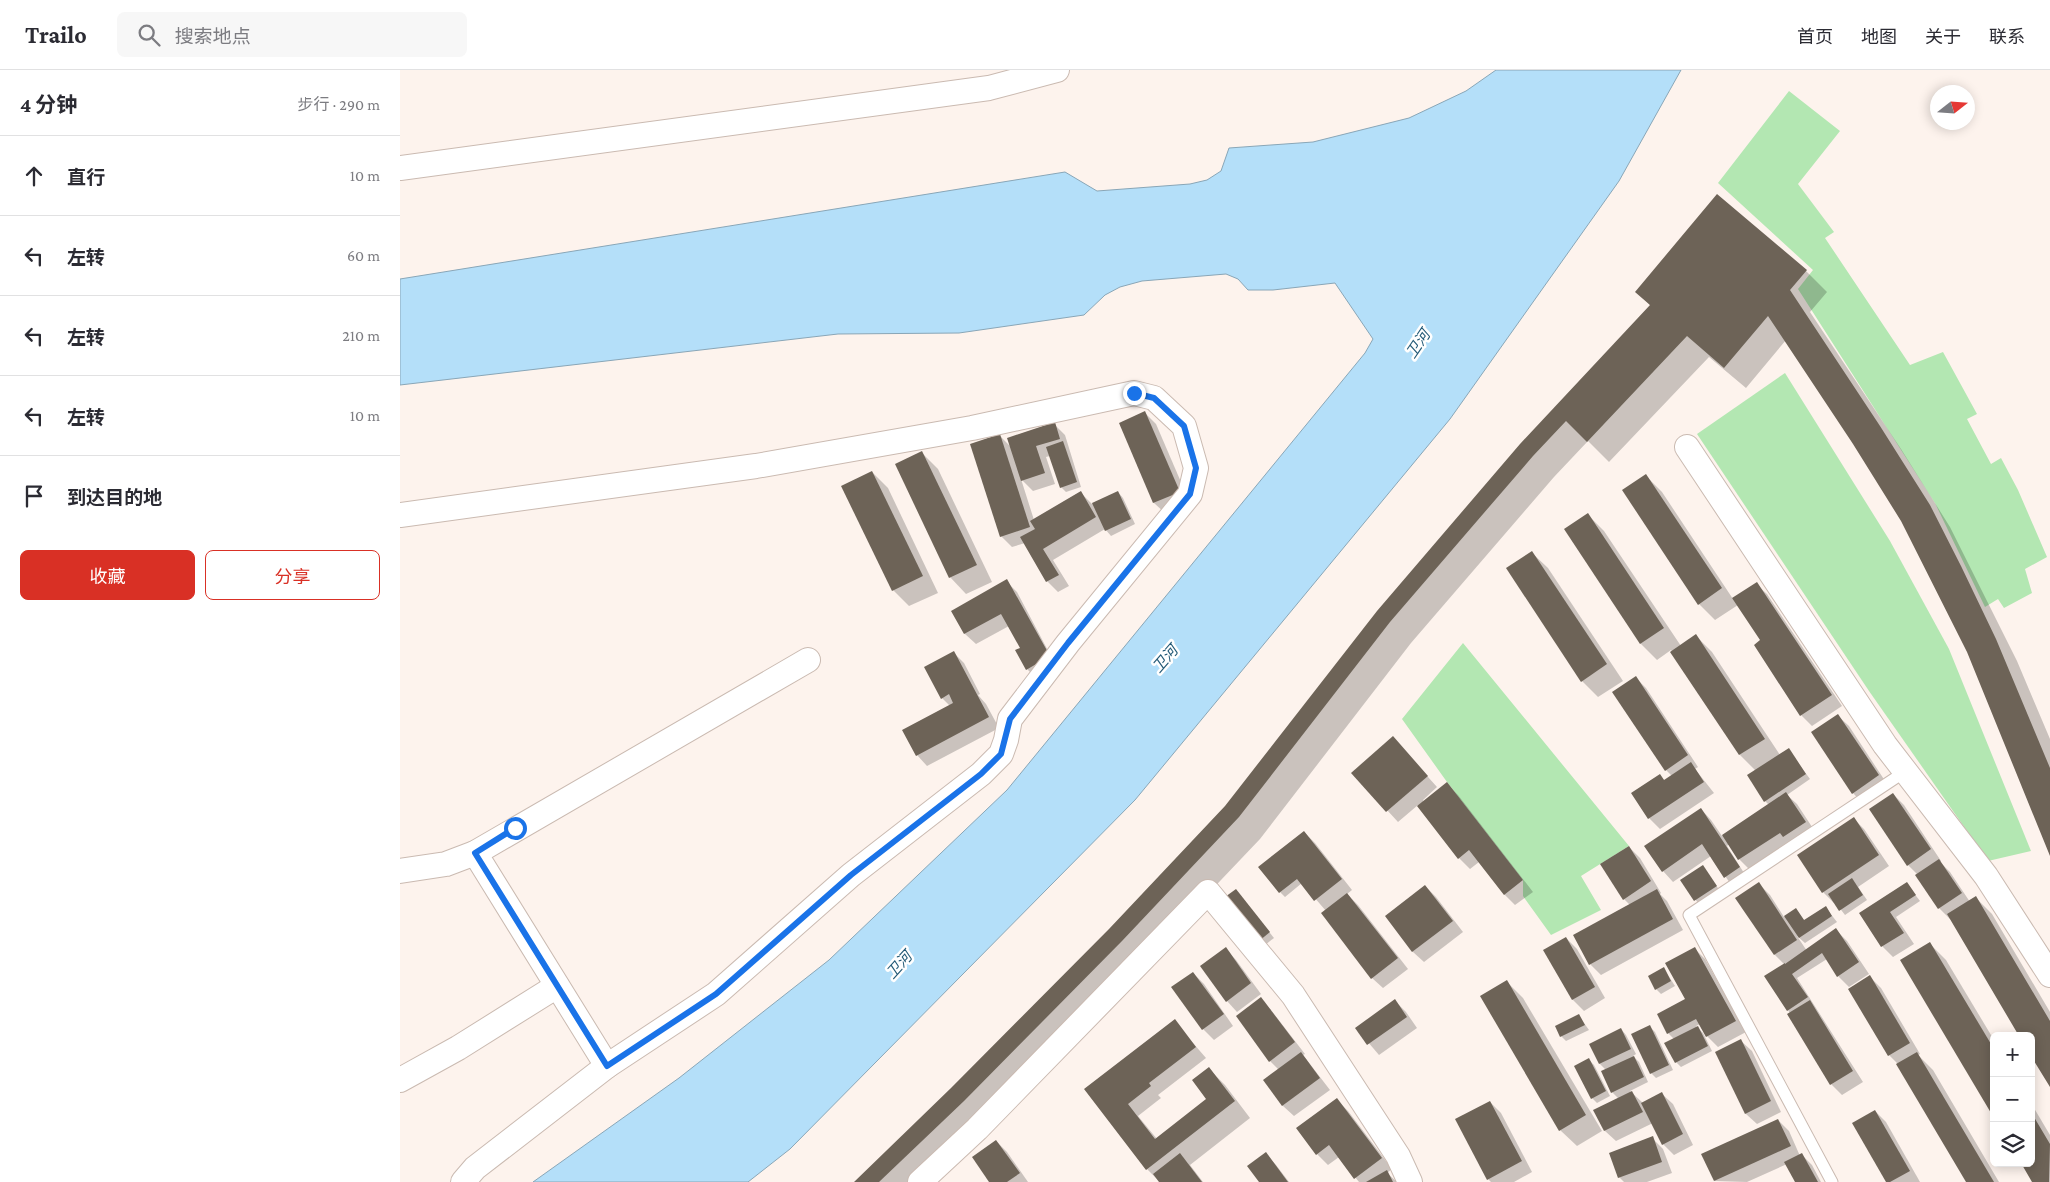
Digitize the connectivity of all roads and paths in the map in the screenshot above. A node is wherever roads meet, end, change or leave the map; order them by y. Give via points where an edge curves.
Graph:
1 (1057, 70) edge
2 (400, 168) edge
3 (1687, 447) dead end
4 (400, 515) edge
5 (808, 660) dead end
6 (1906, 771) junction
7 (475, 853) junction
8 (400, 872) edge
9 (2050, 975) edge
10 (557, 986) junction
11 (607, 1066) junction
12 (400, 1080) edge
13 (463, 1182) edge
14 (920, 1182) edge
15 (1410, 1182) edge
16 (1832, 1182) edge

1 - 2 street via 989,88
3 - 6 street via 1885,745
4 - 11 street via 756,466 972,428 1134,393 1154,398 1184,426 1196,468 1190,494 1010,719 1001,754 981,774 851,875 716,994
5 - 7 street
6 - 9 street via 1986,876
6 - 16 lane via 1689,915
7 - 8 street via 446,864
7 - 10 street
10 - 11 street
10 - 12 street
11 - 13 street via 475,1168
14 - 15 street via 977,1129 1208,892 1293,995 1398,1156

